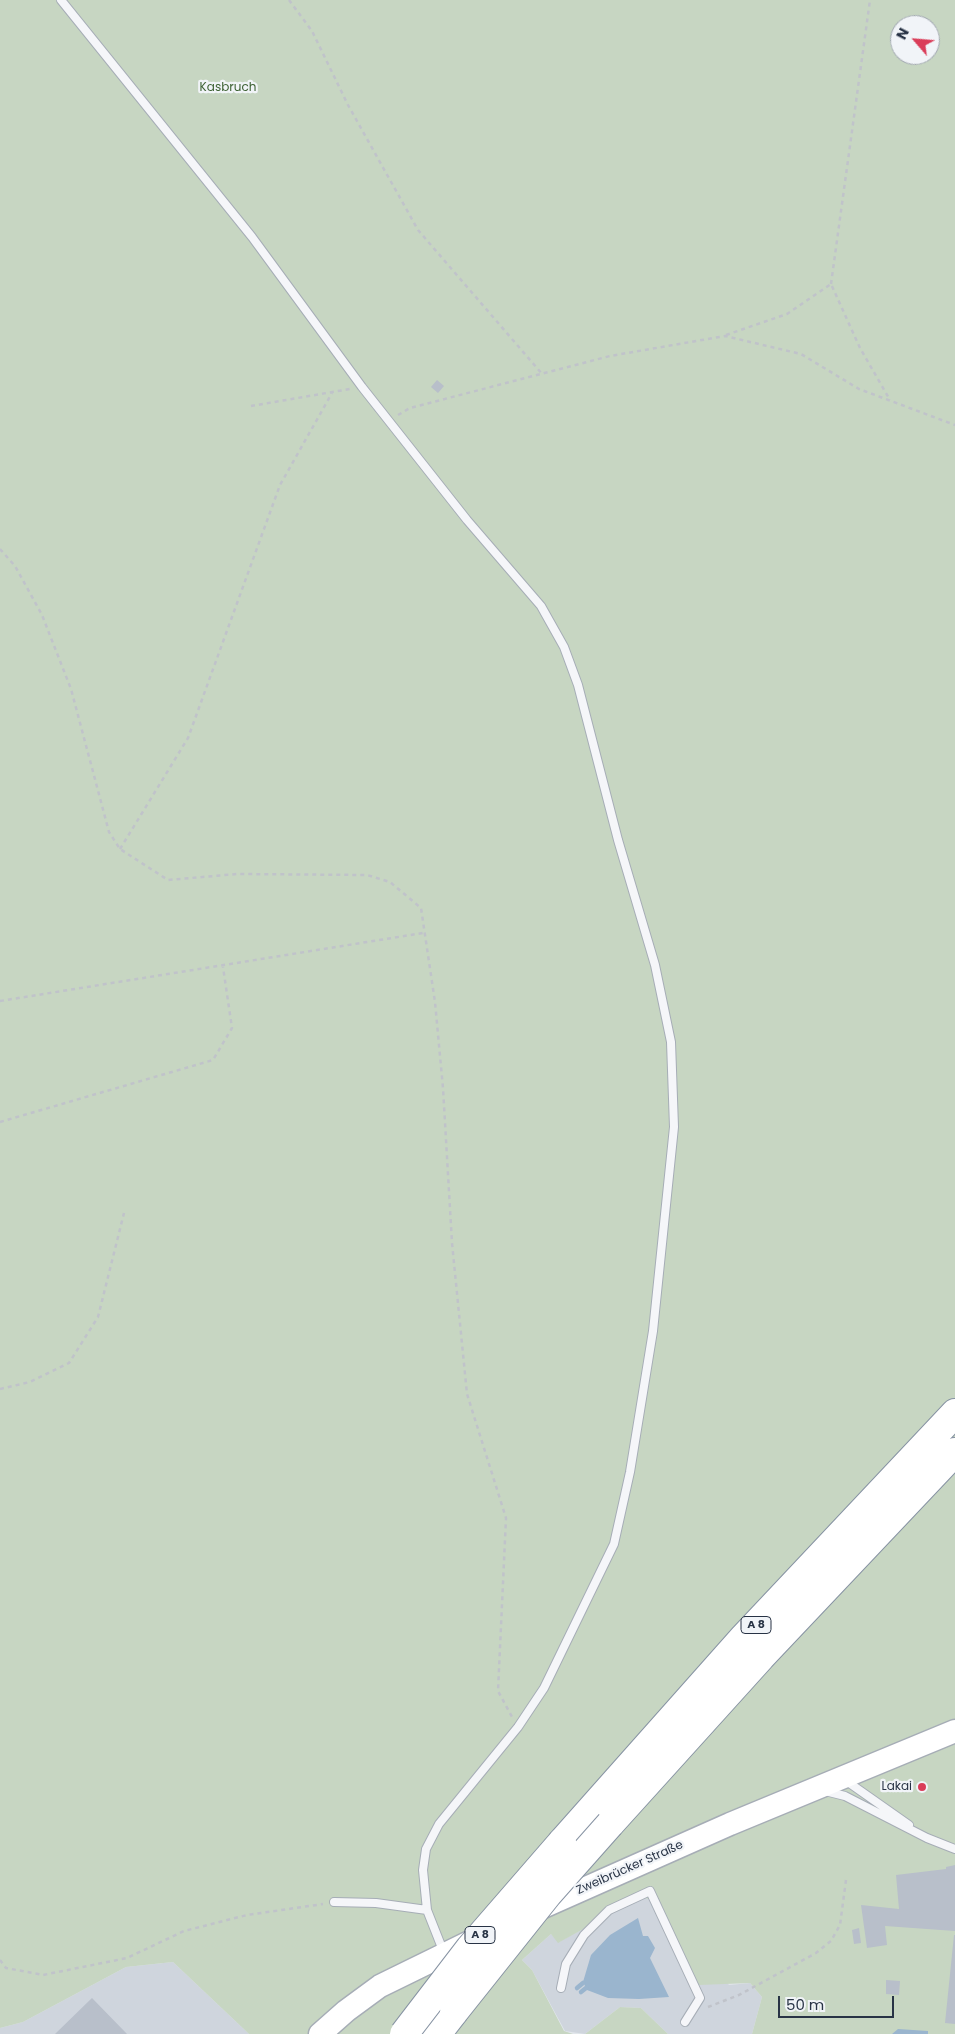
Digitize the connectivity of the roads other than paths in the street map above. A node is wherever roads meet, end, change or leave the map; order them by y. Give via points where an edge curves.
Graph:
1 (61, 0) edge
2 (955, 1413) edge
3 (955, 1452) edge
4 (955, 1731) edge
5 (841, 1777) junction
6 (808, 1792) junction
7 (927, 1838) junction
8 (955, 1849) edge
9 (334, 1902) road end
10 (428, 1910) junction
11 (445, 1955) junction
12 (560, 1988) dead end
13 (685, 2022) dead end
14 (320, 2034) edge
15 (404, 2034) edge
16 (437, 2034) edge

1 - 10 lane via 252,237 362,387 467,520 541,606 564,647 578,685 618,840 655,965 672,1042 674,1127 653,1331 630,1472 614,1544 544,1688 518,1727 439,1824 430,1840 423,1870
2 - 15 highway, A 8, bridge via 744,1637 562,1842 470,1948
3 - 16 highway, A 8, bridge via 761,1657 610,1824 548,1894
4 - 5 main road, Zweibrücker Straße
5 - 6 main road, Zweibrücker Straße
5 - 7 lane
6 - 7 lane via 829,1791 845,1796
6 - 11 main road, Zweibrücker Straße via 525,1915
7 - 8 lane
9 - 10 lane via 376,1903
10 - 11 lane
11 - 14 main road, Zweibrücker Straße via 418,1965 380,1986
12 - 13 lane via 566,1964 584,1935 609,1910 650,1891 700,1998

